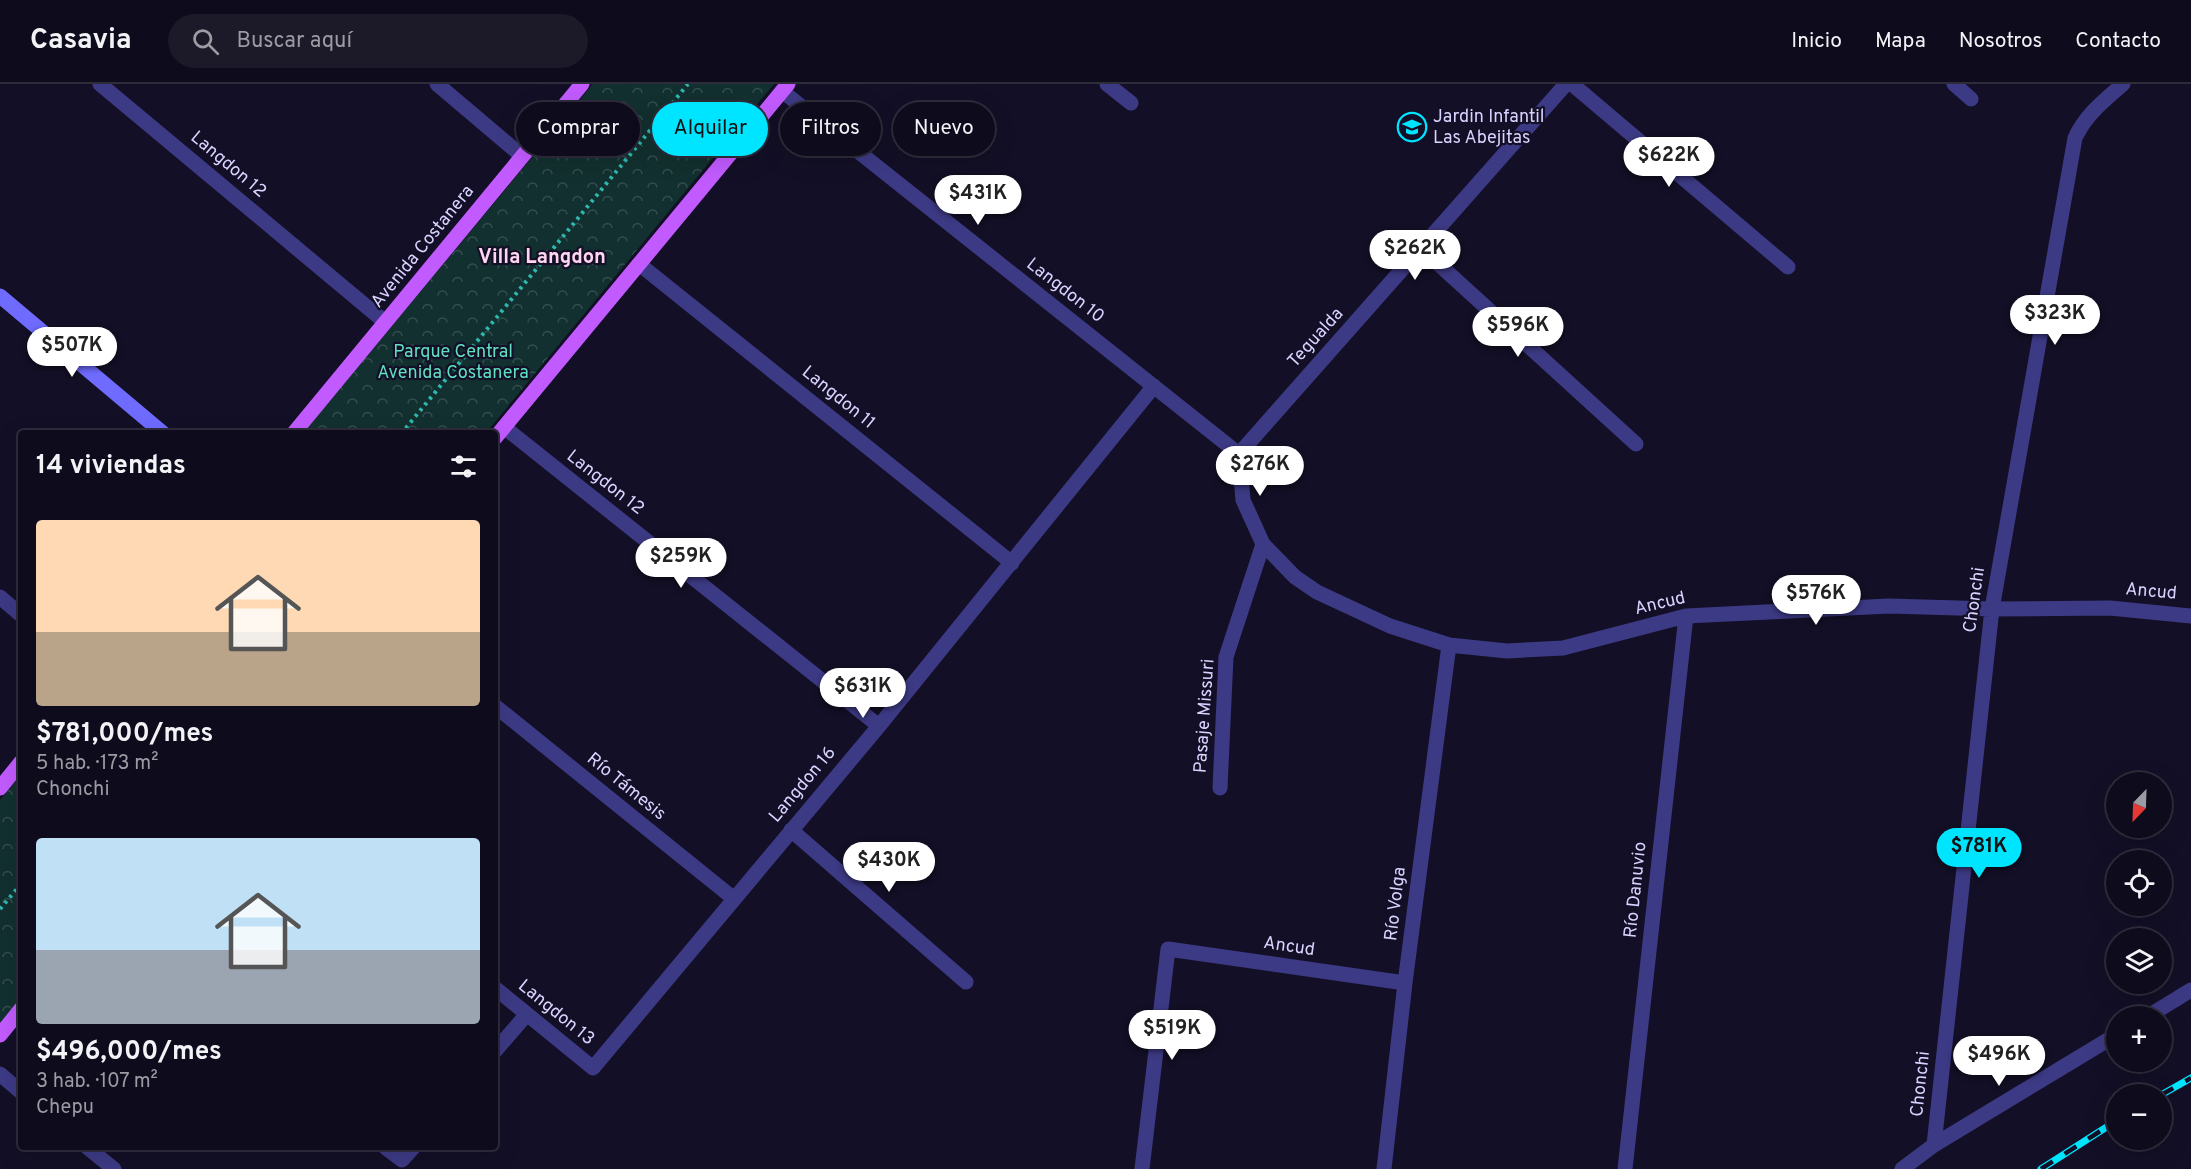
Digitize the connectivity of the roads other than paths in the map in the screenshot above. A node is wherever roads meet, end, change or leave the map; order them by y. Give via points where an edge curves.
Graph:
1 (100, 84) edge
2 (437, 84) edge
3 (582, 84) edge
4 (1107, 84) edge
5 (1566, 84) edge
6 (1572, 84) edge
7 (1954, 84) edge
8 (2123, 84) edge
9 (785, 88) edge
10 (1971, 99) dead end
11 (567, 102) edge
12 (1131, 103) dead end
13 (516, 151) edge
14 (522, 156) edge
15 (1422, 249) junction
16 (639, 264) junction
17 (1788, 267) dead end
18 (0, 296) edge
19 (385, 322) junction
20 (1154, 386) junction
21 (159, 430) edge
22 (296, 430) edge
23 (500, 433) edge
24 (1636, 444) dead end
25 (1239, 454) junction
26 (1263, 544) junction
27 (1012, 563) junction
28 (0, 597) edge
29 (1992, 609) junction
30 (18, 612) edge
31 (2191, 615) edge
32 (1686, 616) junction
33 (1449, 645) junction
34 (498, 708) edge
35 (879, 726) junction
36 (18, 766) edge
37 (0, 788) edge
38 (1220, 788) dead end
39 (791, 830) junction
40 (733, 898) junction
41 (966, 982) dead end
42 (1405, 983) junction
43 (498, 990) edge
44 (2191, 990) edge
45 (2165, 1006) edge
46 (18, 1013) edge
47 (527, 1014) junction
48 (0, 1035) edge
49 (2106, 1041) edge
50 (498, 1048) edge
51 (593, 1068) joint
52 (0, 1074) edge
53 (18, 1089) edge
54 (1934, 1145) junction
55 (90, 1150) edge
56 (389, 1150) edge
57 (411, 1150) edge
58 (114, 1169) edge
59 (1142, 1169) edge
60 (1384, 1169) edge
61 (1625, 1169) edge
62 (1902, 1169) edge

1 - 19 street, Langdon 12
2 - 13 street
3 - 11 main road, Avenida Costanera
4 - 12 street
5 - 15 street, Tegualda
6 - 17 street
7 - 10 street
8 - 29 street, Chonchi via 2098,104 2075,138
9 - 16 main road
9 - 20 street, Langdon 10
14 - 19 main road, Avenida Costanera
15 - 24 street
15 - 25 street, Tegualda
16 - 23 main road
16 - 27 street, Langdon 11
18 - 21 street
19 - 22 main road, Avenida Costanera
20 - 25 street, Langdon 10
20 - 27 street, Langdon 16
23 - 35 street, Langdon 12
25 - 26 street, Ancud via 1243,500
26 - 33 street, Ancud via 1295,577 1317,592 1390,626
26 - 38 street, Pasaje Missuri via 1226,657
27 - 35 street, Langdon 16
28 - 30 street
29 - 31 street, Ancud via 2110,608
29 - 32 street, Ancud via 1889,606
29 - 54 street, Chonchi
32 - 33 street, Ancud via 1563,648 1507,651
32 - 61 street, Río Danuvio
33 - 42 street, Río Volga
34 - 40 street, Río Támesis
35 - 39 street, Langdon 16
36 - 37 main road
39 - 40 street, Langdon 16
39 - 41 street
40 - 51 street, Langdon 16
42 - 59 street, Ancud via 1168,949
42 - 60 street, Río Volga
43 - 47 street, Langdon 13
44 - 45 street
46 - 48 main road
47 - 50 street
47 - 51 street, Langdon 13
49 - 54 street
52 - 53 street
54 - 62 street
55 - 58 street
56 - 57 street via 402,1160

